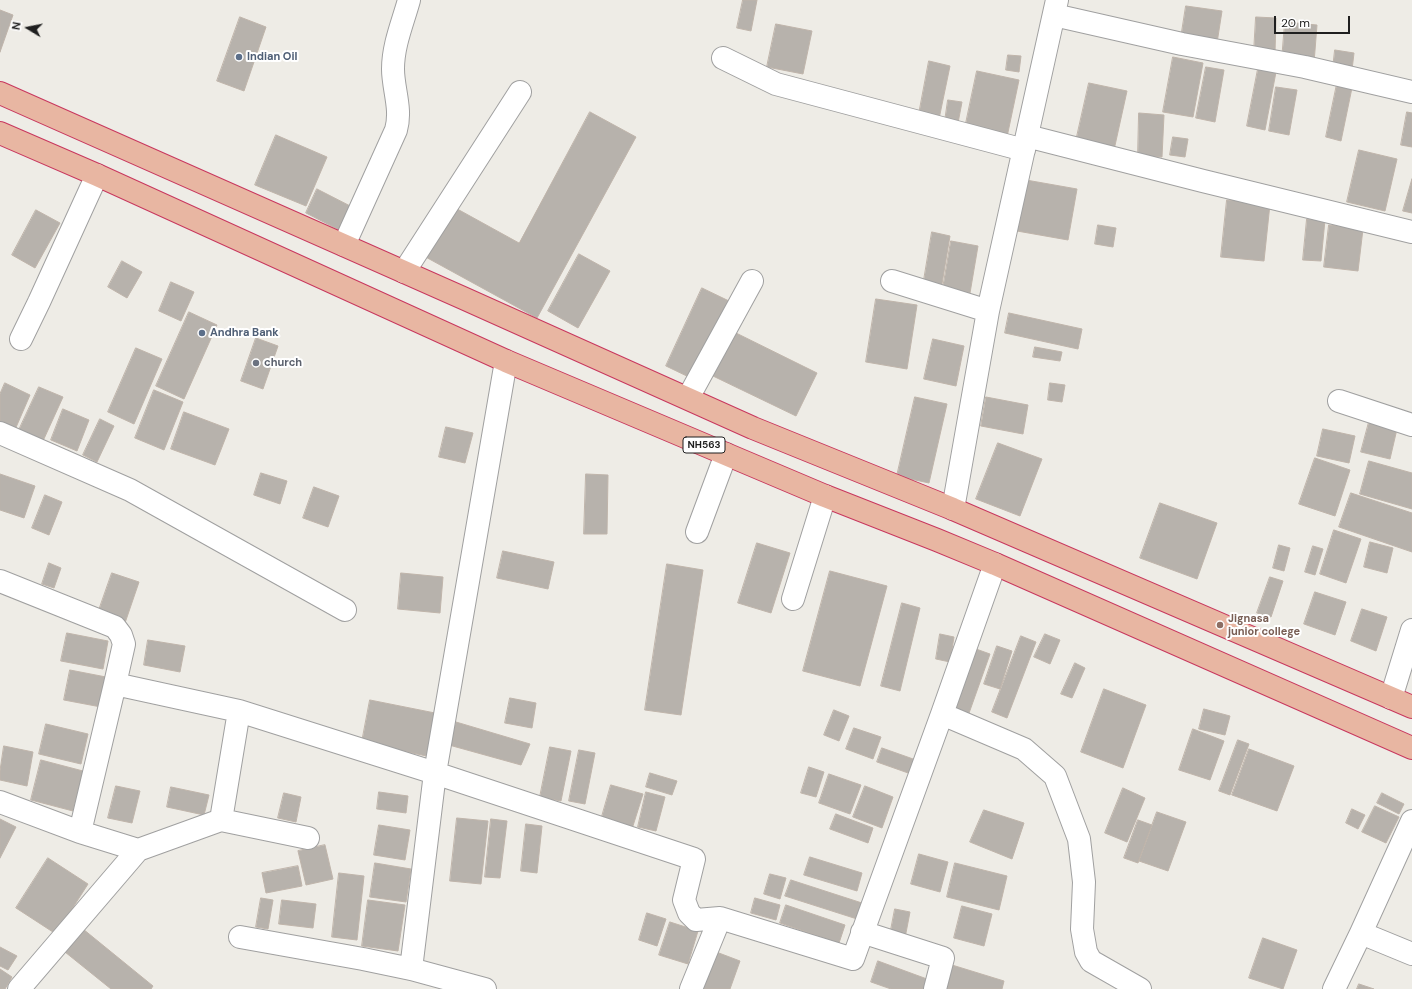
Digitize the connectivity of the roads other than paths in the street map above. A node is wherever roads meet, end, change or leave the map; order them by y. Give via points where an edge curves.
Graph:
1 (409, 0) edge
2 (1056, 8) edge
3 (723, 58) dead end
4 (0, 92) edge
5 (520, 92) dead end
6 (1412, 92) edge
7 (0, 133) edge
8 (1024, 148) junction
9 (96, 175) junction
10 (1412, 232) edge
11 (344, 245) junction
12 (404, 272) junction
13 (752, 281) dead end
14 (892, 281) dead end
15 (988, 311) junction
16 (21, 339) dead end
17 (506, 361) junction
18 (688, 398) junction
19 (1339, 401) dead end
20 (1412, 425) edge
21 (0, 433) edge
22 (726, 454) junction
23 (825, 496) junction
24 (953, 509) junction
25 (697, 532) dead end
26 (995, 564) junction
27 (0, 581) edge
28 (793, 599) dead end
29 (345, 610) dead end
30 (1220, 625) junction
31 (1412, 630) edge
32 (1205, 657) junction
33 (115, 684) junction
34 (1391, 698) junction
35 (1412, 707) edge
36 (239, 711) junction
37 (942, 714) junction
38 (1412, 748) edge
39 (435, 773) junction
40 (0, 802) edge
41 (221, 820) junction
42 (1412, 821) edge
43 (80, 832) junction
44 (308, 838) dead end
45 (138, 850) junction
46 (720, 918) junction
47 (862, 932) junction
48 (1361, 933) junction
49 (240, 937) dead end
50 (1412, 954) edge
51 (412, 969) junction
52 (19, 989) edge
53 (485, 989) edge
54 (691, 989) edge
55 (935, 989) edge
56 (1140, 989) edge
57 (1334, 989) edge

1 - 11 street via 394,51 393,70 399,120
2 - 6 street via 1182,44 1305,67
2 - 8 street
3 - 8 street via 776,84
4 - 11 highway
5 - 12 street
7 - 9 highway, NH563
8 - 10 street via 1196,180
8 - 15 street
9 - 16 street
9 - 17 highway, NH563
11 - 12 highway
12 - 18 highway
13 - 18 street
14 - 15 street
15 - 24 street
17 - 22 highway, NH563
17 - 39 street
18 - 24 highway via 753,428
19 - 20 street
21 - 29 street via 130,490
22 - 23 highway, NH563
22 - 25 street
23 - 26 highway, NH563
23 - 28 street
24 - 30 highway
26 - 32 highway, NH563
26 - 37 street
27 - 33 street via 115,627 124,644
30 - 32 highway
30 - 34 highway
31 - 34 street
32 - 38 highway, NH563
33 - 36 street
33 - 43 street
34 - 35 highway
36 - 39 street
36 - 41 street
37 - 47 street
37 - 56 street via 1024,749 1055,776 1080,839 1084,882 1082,929 1086,952 1091,961
39 - 46 street via 694,859 684,900 689,913 696,920
39 - 51 street
40 - 43 street
41 - 44 street
41 - 45 street
42 - 48 street
43 - 45 street
45 - 52 street
46 - 47 street via 853,959
46 - 54 street
47 - 55 street via 943,958
48 - 50 street
48 - 57 street
49 - 51 street
51 - 53 street

